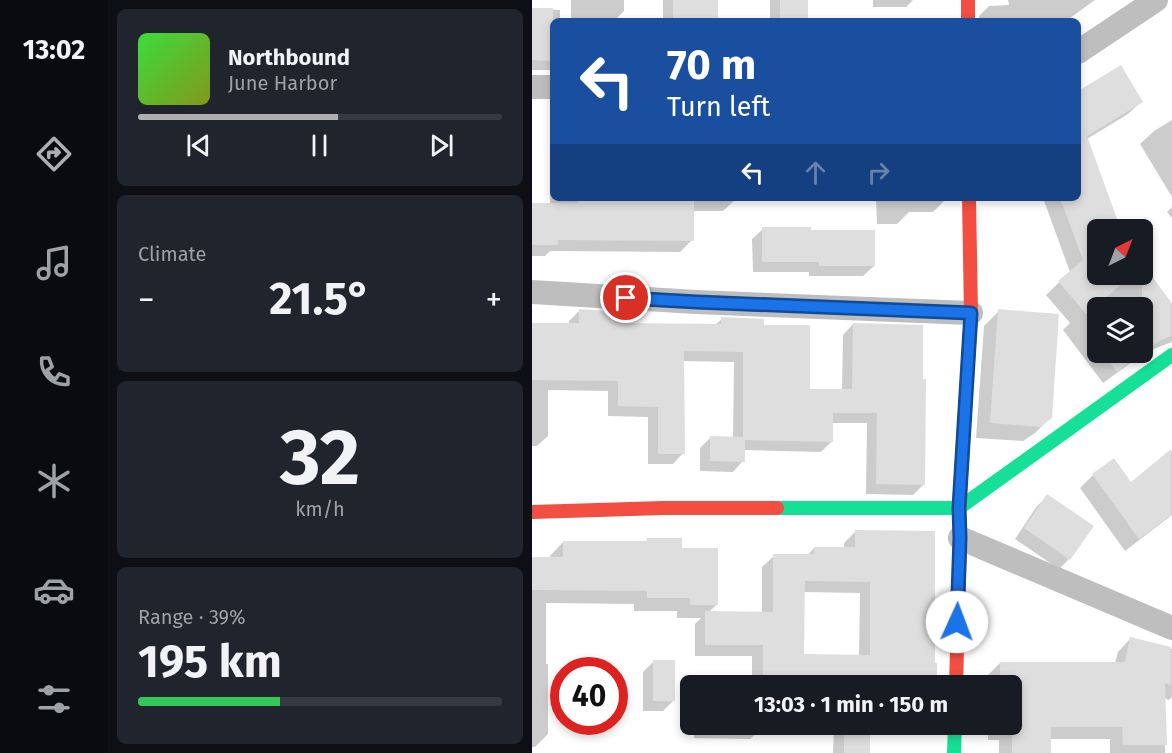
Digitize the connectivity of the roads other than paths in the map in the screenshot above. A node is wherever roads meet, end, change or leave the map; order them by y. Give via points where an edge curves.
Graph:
1 (968, 0) edge
2 (1156, 0) edge
3 (968, 18) edge
4 (1081, 50) edge
5 (532, 87) edge
6 (550, 87) edge
7 (969, 201) edge
8 (532, 292) edge
9 (971, 313) junction
10 (1171, 355) edge
11 (959, 508) junction
12 (532, 512) edge
13 (960, 538) junction
14 (1171, 628) edge
15 (956, 675) edge
16 (955, 735) edge
17 (954, 753) edge

1 - 3 street
2 - 4 street
5 - 6 street
7 - 9 street
8 - 9 street
9 - 11 street
10 - 11 street
11 - 12 street
11 - 13 street
13 - 14 street
13 - 15 street
16 - 17 street

